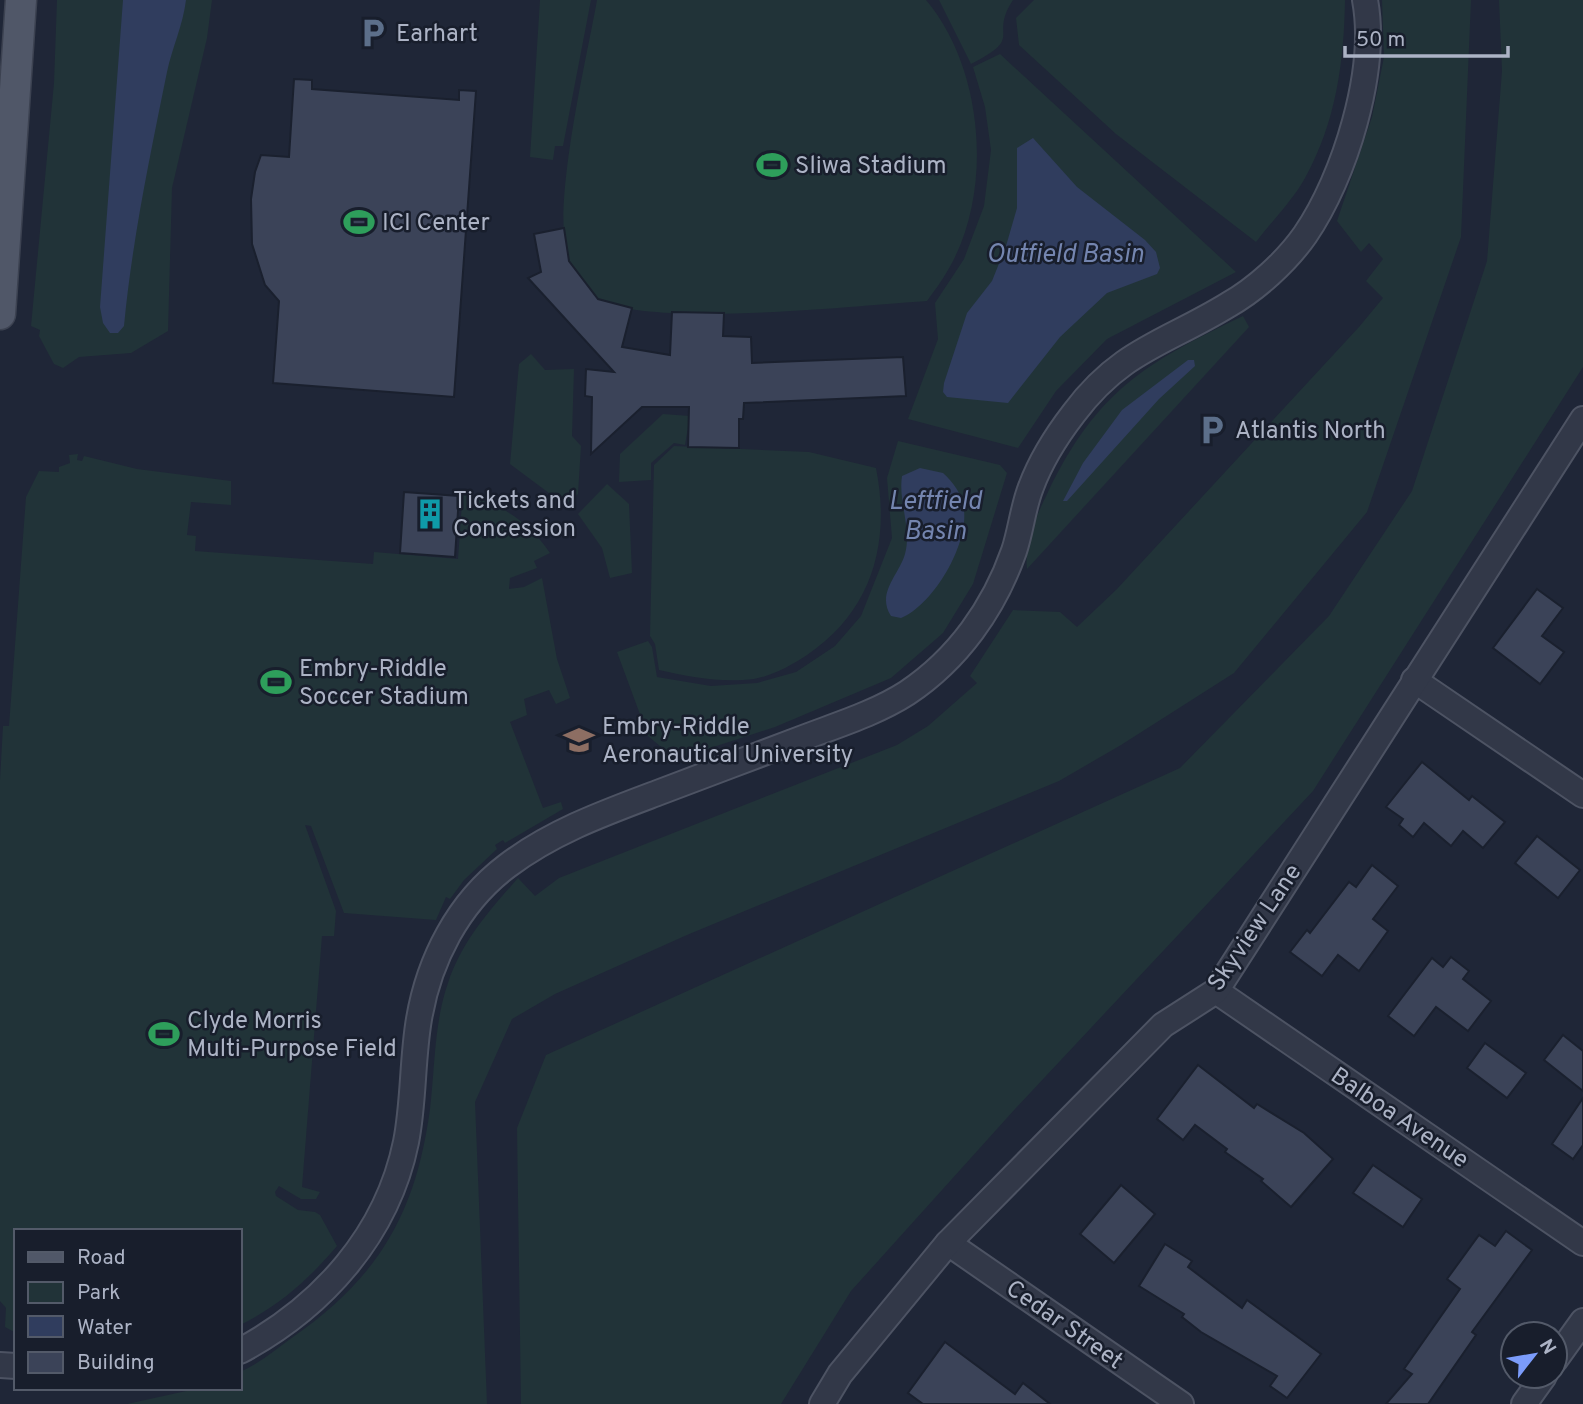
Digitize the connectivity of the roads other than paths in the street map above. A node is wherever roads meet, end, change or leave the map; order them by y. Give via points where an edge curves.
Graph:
1 (21, 0) edge
2 (1365, 0) edge
3 (0, 314) edge
4 (1583, 419) edge
5 (1413, 680) junction
6 (1583, 795) edge
7 (1216, 991) junction
8 (1583, 1242) edge
9 (948, 1243) junction
10 (1583, 1321) edge
11 (1569, 1340) edge
12 (242, 1350) edge
13 (822, 1404) edge
14 (1181, 1404) edge

1 - 3 main road
2 - 12 street via 1369,37 1353,127 1332,186 1303,237 1259,283 1227,306 1149,345 1111,372 1075,411 1030,488 998,592 972,632 940,668 904,695 849,721 580,822 505,867 461,913 444,940 418,1021 405,1144 380,1219 329,1286
4 - 5 street, Skyview Lane
5 - 6 street
5 - 7 street, Skyview Lane
7 - 8 street, Balboa Avenue
7 - 9 street, Skyview Lane via 1163,1025
9 - 13 street, Skyview Lane via 840,1374
9 - 14 street, Cedar Street
10 - 11 street

